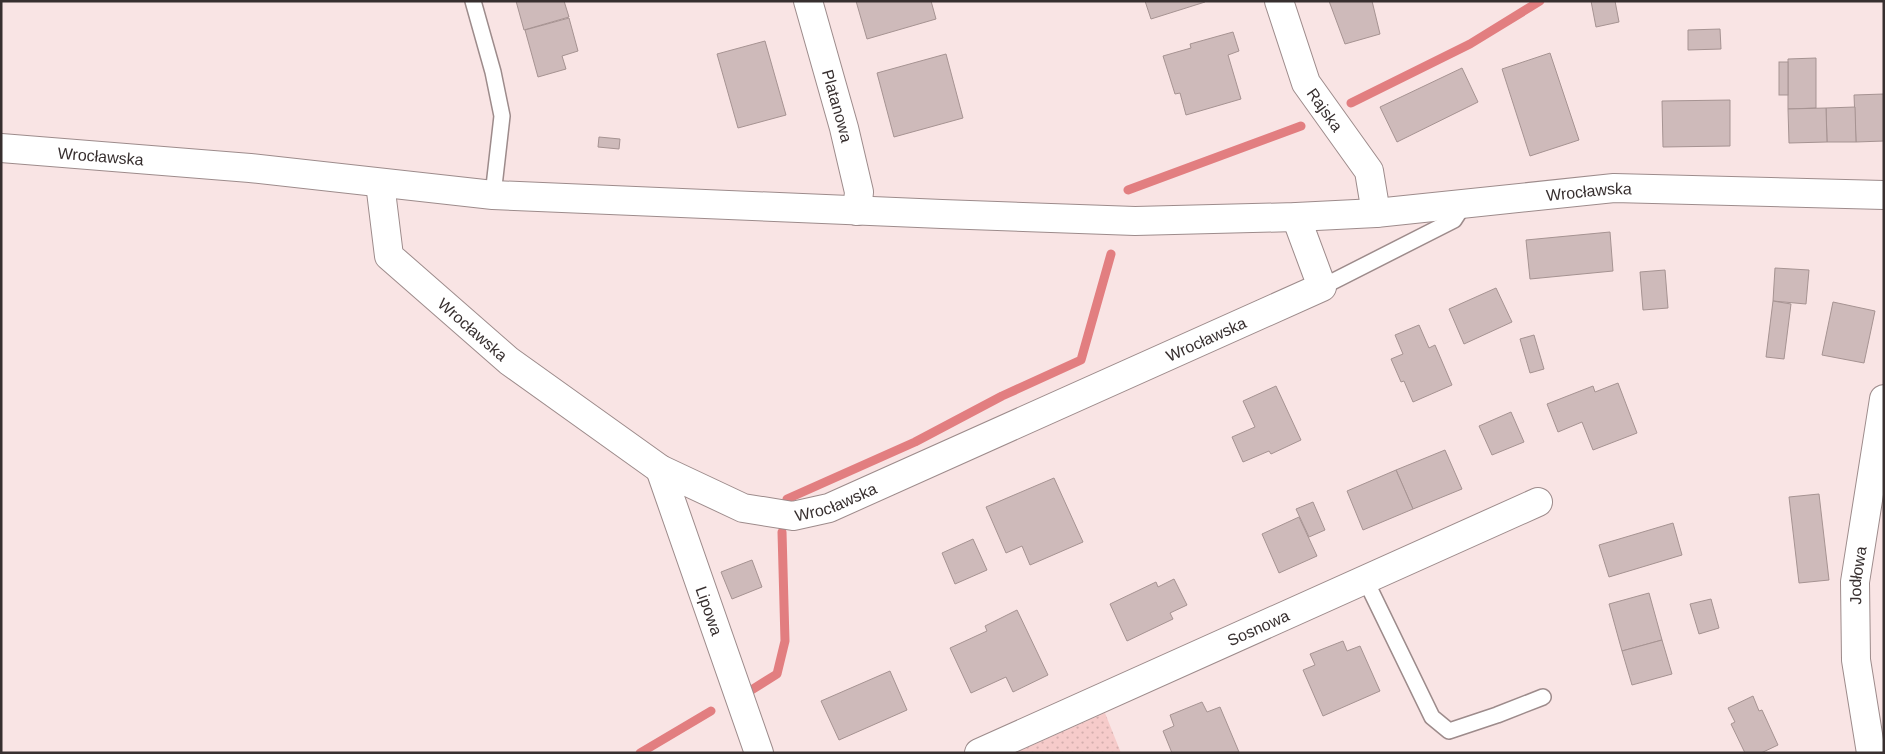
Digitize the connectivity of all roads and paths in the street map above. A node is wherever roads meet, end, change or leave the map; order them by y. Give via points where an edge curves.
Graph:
1 (472, 1) edge
2 (808, 1) edge
3 (1279, 1) edge
4 (1, 148) edge
5 (380, 183) junction
6 (493, 195) junction
7 (1884, 195) edge
8 (1465, 204) junction
9 (857, 210) junction
10 (1376, 213) junction
11 (1296, 217) junction
12 (1322, 287) junction
13 (1884, 399) edge
14 (660, 469) junction
15 (1538, 502) dead end
16 (1366, 579) junction
17 (1543, 697) dead end
18 (759, 753) edge
19 (979, 753) edge
20 (1871, 753) edge

1 - 6 lane via 502,116
2 - 9 street, Platanowa via 857,183
3 - 10 street, Rajska via 1306,83 1369,171
4 - 5 street, Wrocławska via 250,168
5 - 6 street, Wrocławska
5 - 14 street, Wrocławska via 389,256 509,361
6 - 9 street, Wrocławska
7 - 8 street, Wrocławska via 1614,188
8 - 10 street, Wrocławska
8 - 12 lane via 1454,220
9 - 11 street, Wrocławska via 1135,221
10 - 11 street, Wrocławska
11 - 12 street
12 - 14 street, Wrocławska via 829,508 793,516 743,508
13 - 20 street, Jodłowa via 1855,582 1856,660
14 - 18 street, Lipowa
15 - 16 street, Sosnowa
16 - 17 lane via 1432,717 1449,731
16 - 19 street, Sosnowa

